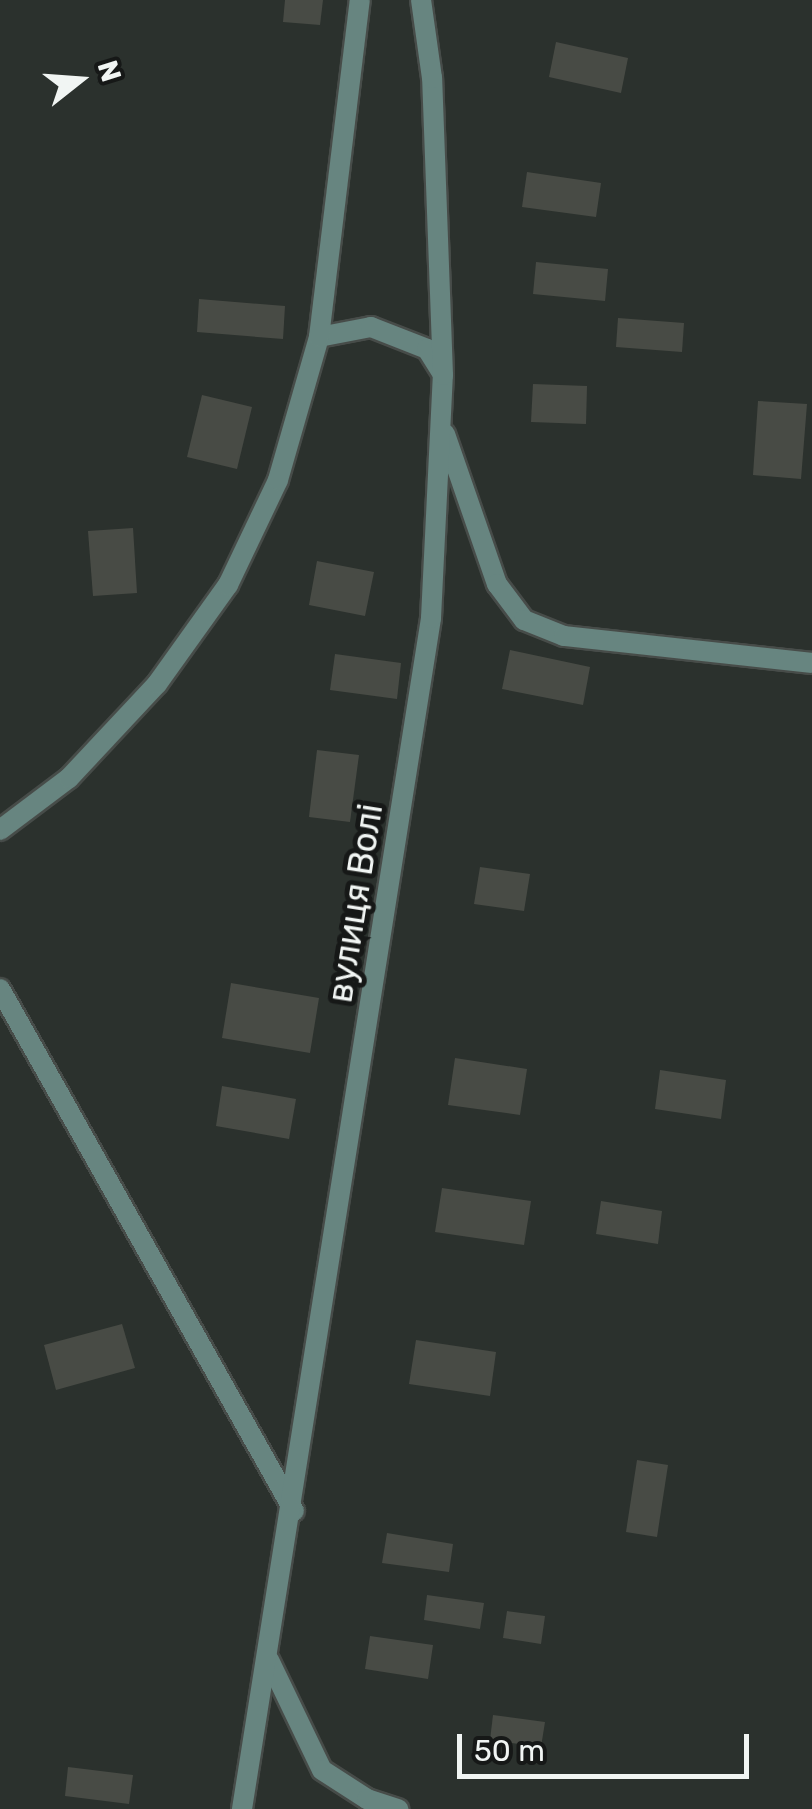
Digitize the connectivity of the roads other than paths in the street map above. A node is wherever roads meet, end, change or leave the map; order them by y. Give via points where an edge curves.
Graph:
1 (360, 0) edge
2 (420, 0) edge
3 (319, 337) junction
4 (443, 375) junction
5 (440, 423) junction
6 (812, 663) edge
7 (0, 830) edge
8 (0, 994) edge
9 (294, 1511) junction
10 (268, 1658) junction
11 (242, 1809) edge
12 (398, 1809) edge

1 - 3 street
2 - 4 street, вулиця Волі via 432,78
3 - 4 street via 371,327 427,348
3 - 7 street via 278,480 228,586 69,778
4 - 5 street, вулиця Волі
5 - 6 street via 496,584 524,620 564,636
5 - 9 street, вулиця Волі via 431,618
8 - 9 street
9 - 10 street, вулиця Волі
10 - 11 street, вулиця Волі
10 - 12 street via 322,1770 367,1799

